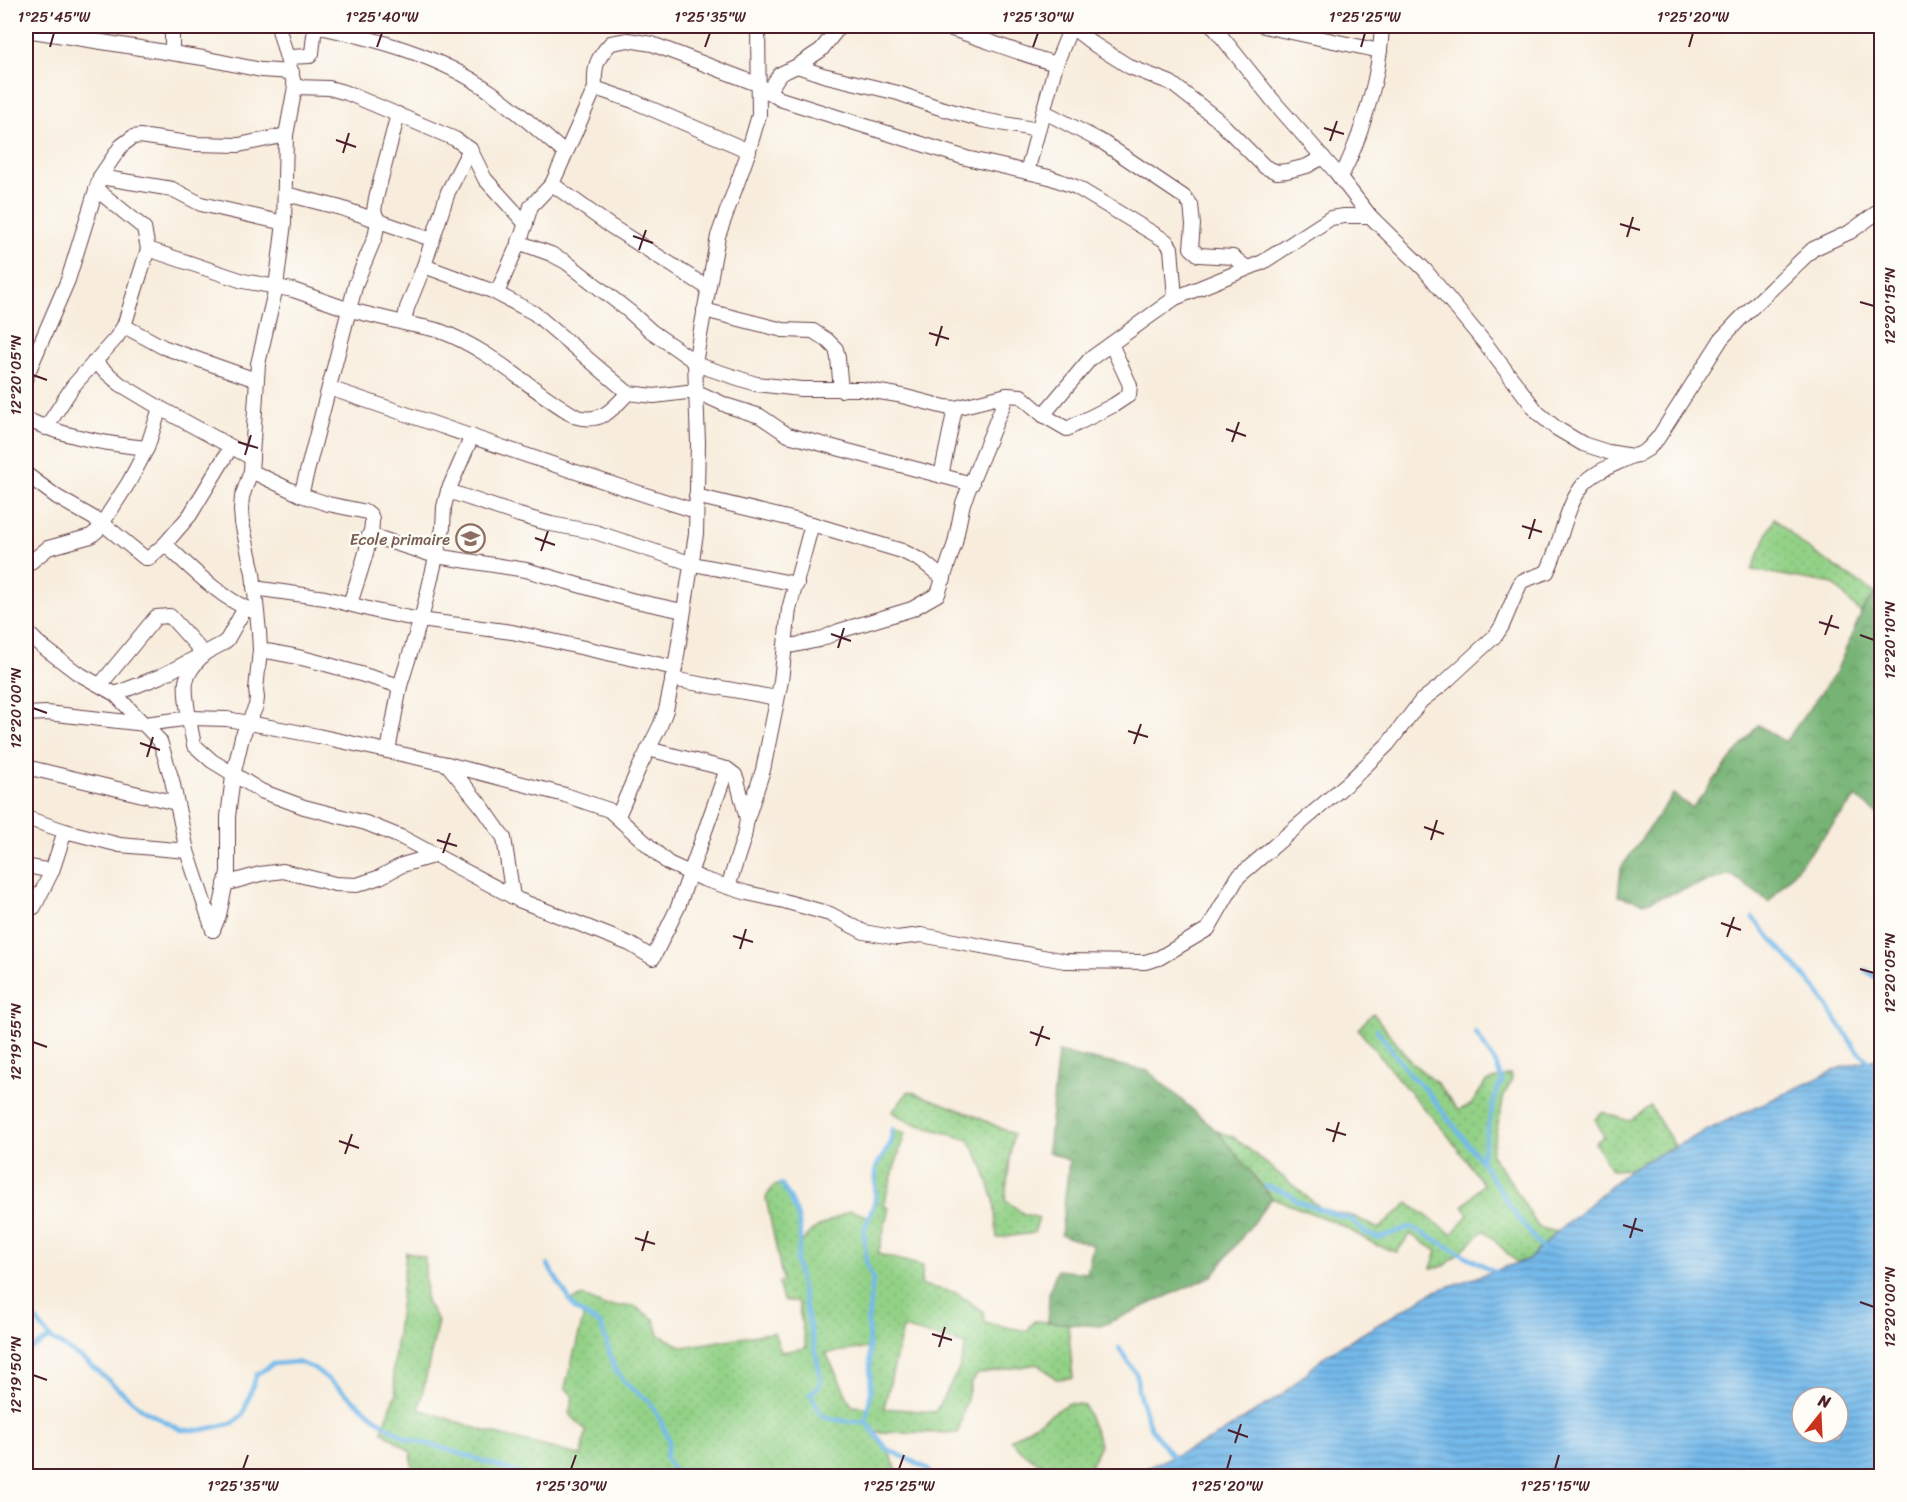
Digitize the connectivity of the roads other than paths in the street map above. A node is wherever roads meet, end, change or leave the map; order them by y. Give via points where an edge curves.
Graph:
1 (172, 26) edge
2 (278, 26) edge
3 (315, 26) edge
4 (758, 26) edge
5 (840, 26) edge
6 (943, 26) edge
7 (1070, 26) edge
8 (1214, 26) edge
9 (1264, 26) edge
10 (1382, 26) edge
11 (29, 29) edge
12 (1380, 51) junction
13 (172, 53) junction
14 (288, 57) junction
15 (1056, 64) junction
16 (797, 66) junction
17 (292, 72) junction
18 (295, 87) junction
19 (595, 88) junction
20 (763, 88) junction
21 (1043, 111) junction
22 (398, 114) junction
23 (1038, 130) junction
24 (286, 135) junction
25 (470, 149) junction
26 (749, 151) junction
27 (566, 153) junction
28 (1323, 157) junction
29 (1027, 172) junction
30 (1340, 177) junction
31 (98, 183) junction
32 (552, 184) junction
33 (286, 194) junction
34 (1881, 209) edge
35 (1370, 216) junction
36 (378, 221) junction
37 (284, 223) junction
38 (526, 224) junction
39 (432, 239) junction
40 (518, 242) junction
41 (148, 249) junction
42 (424, 266) junction
43 (1247, 268) junction
44 (276, 287) junction
45 (708, 288) junction
46 (497, 293) junction
47 (1175, 298) junction
48 (350, 310) junction
49 (704, 310) junction
50 (404, 323) junction
51 (124, 326) junction
52 (1111, 344) junction
53 (94, 362) junction
54 (695, 363) junction
55 (26, 377) edge
56 (256, 380) junction
57 (329, 388) junction
58 (841, 390) junction
59 (695, 391) junction
60 (628, 393) junction
61 (1006, 395) junction
62 (160, 408) junction
63 (955, 408) junction
64 (1043, 414) junction
65 (26, 419) edge
66 (46, 428) junction
67 (472, 436) junction
68 (147, 447) junction
69 (231, 447) junction
70 (1632, 456) junction
71 (251, 464) junction
72 (26, 474) edge
73 (941, 476) junction
74 (972, 484) junction
75 (448, 491) junction
76 (301, 495) junction
77 (696, 496) junction
78 (696, 511) junction
79 (102, 523) junction
80 (812, 524) junction
81 (369, 536) junction
82 (165, 544) junction
83 (436, 556) junction
84 (693, 564) junction
85 (26, 566) edge
86 (944, 579) junction
87 (796, 584) junction
88 (254, 588) junction
89 (351, 604) junction
90 (250, 610) junction
91 (683, 611) junction
92 (420, 620) junction
93 (26, 630) edge
94 (785, 647) junction
95 (260, 650) junction
96 (204, 654) junction
97 (674, 673) junction
98 (100, 685) junction
99 (400, 686) junction
100 (115, 694) junction
101 (777, 698) junction
102 (26, 714) edge
103 (191, 718) junction
104 (145, 724) junction
105 (247, 724) junction
106 (648, 749) junction
107 (388, 751) junction
108 (447, 764) junction
109 (26, 767) edge
110 (727, 770) junction
111 (233, 776) junction
112 (176, 803) junction
113 (618, 816) junction
114 (26, 818) edge
115 (747, 819) junction
116 (65, 831) junction
117 (187, 851) junction
118 (436, 855) junction
119 (26, 866) edge
120 (52, 871) junction
121 (690, 874) junction
122 (225, 884) junction
123 (728, 887) junction
124 (513, 897) junction
125 (26, 909) edge

1 - 13 street
2 - 14 street
3 - 14 street via 310,56
3 - 27 street via 395,45 455,70 490,91
4 - 20 street
5 - 16 street via 822,50
6 - 15 street
7 - 15 street
7 - 28 street via 1130,67 1171,83 1217,119 1265,167 1287,171
8 - 28 street
9 - 12 street
10 - 12 street
11 - 13 street
12 - 30 street via 1374,90 1350,162
13 - 17 street
14 - 17 street
15 - 21 street
16 - 20 street
16 - 23 street via 971,117
17 - 18 street
18 - 22 street via 329,88
18 - 24 street
19 - 20 street via 598,57 611,43 628,40 662,47
19 - 26 street
19 - 27 street
20 - 26 street
20 - 29 street via 780,99 966,158
21 - 23 street
21 - 43 street via 1104,143 1184,197 1191,205 1194,252 1233,256
22 - 25 street via 440,131
22 - 36 street via 376,198 374,211
23 - 29 street
24 - 31 street via 239,145 133,137 121,146
24 - 33 street
25 - 38 street via 485,179
25 - 39 street via 448,192
26 - 45 street via 718,236
27 - 32 street
28 - 30 street
29 - 47 street via 1076,187 1166,241 1171,248
30 - 35 street
31 - 37 street via 172,189 201,204
31 - 41 street via 144,228
31 - 55 street via 68,279
32 - 38 street via 531,206
32 - 45 street
33 - 36 street
33 - 37 street
34 - 70 street via 1850,232 1813,249 1773,286 1722,338 1658,438
35 - 43 street via 1331,218 1263,262
35 - 70 street via 1425,270 1538,413 1583,444
36 - 39 street
36 - 48 street
37 - 44 street
38 - 40 street
39 - 42 street
40 - 46 street
40 - 54 street via 566,262
41 - 44 street via 243,281
41 - 51 street
42 - 46 street
42 - 50 street
43 - 47 street
44 - 48 street
44 - 56 street
45 - 49 street
46 - 60 street via 534,313
47 - 52 street
48 - 50 street
48 - 57 street
49 - 54 street
49 - 58 street via 783,330 813,331 836,349
50 - 60 street via 438,330 464,342 577,417 590,420 610,412
51 - 53 street
51 - 56 street via 163,347
52 - 64 street via 1090,359
52 - 64 street via 1130,385 1129,395 1067,429
53 - 62 street via 120,384
53 - 66 street
54 - 58 street via 756,384
54 - 59 street
56 - 71 street
57 - 67 street
57 - 76 street
58 - 63 street via 878,391
59 - 60 street via 654,396
59 - 73 street via 760,416 788,435
59 - 77 street
61 - 63 street
61 - 64 street via 1021,396
61 - 74 street
62 - 68 street
62 - 69 street
63 - 73 street
65 - 66 street
66 - 68 street via 73,437
67 - 75 street
67 - 78 street
68 - 79 street
69 - 71 street
69 - 82 street via 190,515
70 - 123 street via 1583,485 1547,572 1522,582 1496,634 1421,701 1388,744 1350,781 1238,877 1208,929 1159,958 1146,962 1065,961 921,935 897,938 864,932 830,914
71 - 76 street
71 - 88 street via 241,510
72 - 79 street
73 - 74 street
74 - 86 street via 963,503
75 - 83 street
75 - 84 street
76 - 81 street via 367,512 372,518
77 - 78 street
77 - 80 street
78 - 84 street
79 - 82 street via 146,559
79 - 85 street via 91,536 48,548
80 - 86 street via 902,551
80 - 87 street
81 - 83 street
81 - 89 street
82 - 90 street via 196,573
83 - 91 street via 526,570
83 - 92 street
84 - 87 street
84 - 91 street
86 - 94 street via 938,594 912,609 819,640
87 - 94 street
88 - 89 street
88 - 90 street
89 - 92 street
90 - 95 street
90 - 96 street via 227,640
91 - 97 street
92 - 97 street via 512,632
92 - 99 street
93 - 98 street via 68,667
94 - 101 street
95 - 99 street via 339,667
95 - 105 street via 256,706
96 - 98 street via 170,616 156,617
96 - 100 street
96 - 103 street via 186,681
97 - 101 street
97 - 106 street via 666,710
98 - 100 street
99 - 107 street
100 - 104 street
101 - 115 street via 763,770
102 - 104 street
103 - 104 street
103 - 105 street
103 - 111 street via 197,750
104 - 112 street via 165,753
105 - 107 street
105 - 111 street
106 - 110 street
106 - 113 street
107 - 108 street
108 - 113 street via 601,806
108 - 124 street via 504,838
109 - 112 street
110 - 115 street via 735,775
110 - 121 street
111 - 118 street via 304,807 366,823
111 - 122 street
112 - 117 street
113 - 121 street via 668,863
114 - 116 street
115 - 123 street
116 - 117 street via 120,844
116 - 120 street
117 - 122 street via 213,930
118 - 122 street via 357,885 335,884 283,871
118 - 124 street
119 - 120 street
120 - 125 street via 34,907
121 - 123 street
121 - 124 street via 653,958 630,944

